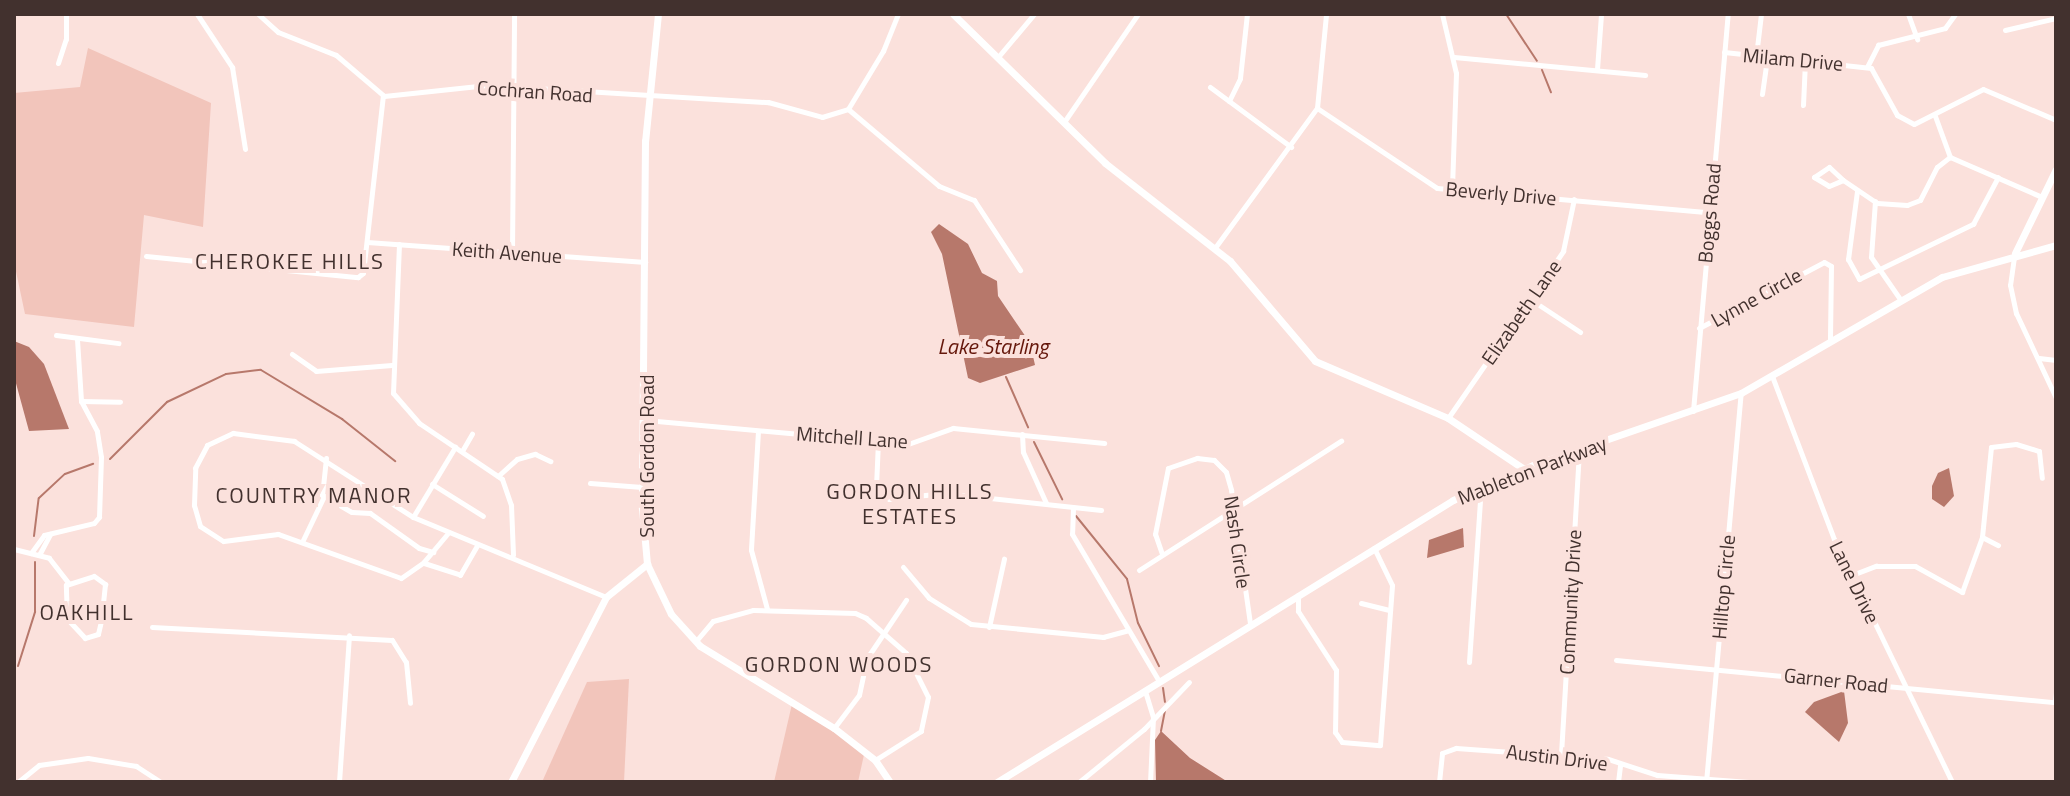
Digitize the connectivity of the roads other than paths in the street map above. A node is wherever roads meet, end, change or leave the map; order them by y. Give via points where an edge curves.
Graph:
1 (66, 14) edge
2 (197, 14) edge
3 (258, 14) edge
4 (514, 14) edge
5 (658, 14) edge
6 (898, 14) edge
7 (953, 14) edge
8 (1034, 14) edge
9 (1138, 14) edge
10 (1247, 14) edge
11 (1326, 14) edge
12 (1442, 14) edge
13 (1601, 14) edge
14 (1728, 14) edge
15 (1761, 14) edge
16 (1908, 14) edge
17 (1955, 14) edge
18 (2056, 18) edge
19 (2005, 30) dead end
20 (1917, 39) junction
21 (1724, 52) junction
22 (1756, 56) junction
23 (998, 57) junction
24 (1454, 57) junction
25 (1767, 57) junction
26 (1805, 61) junction
27 (58, 63) dead end
28 (1867, 67) junction
29 (1597, 69) junction
30 (1645, 75) dead end
31 (514, 87) junction
32 (1210, 87) dead end
33 (1762, 94) dead end
34 (383, 95) junction
35 (647, 95) junction
36 (1229, 101) junction
37 (1803, 105) dead end
38 (1317, 108) junction
39 (848, 109) junction
40 (1935, 116) junction
41 (2056, 120) edge
42 (1063, 123) junction
43 (1291, 147) junction
44 (245, 149) dead end
45 (1950, 157) junction
46 (2056, 169) edge
47 (1998, 177) junction
48 (1843, 180) junction
49 (1452, 189) junction
50 (1857, 191) junction
51 (2042, 197) junction
52 (1574, 199) junction
53 (1875, 201) junction
54 (1708, 212) junction
55 (367, 242) junction
56 (399, 244) junction
57 (2056, 245) edge
58 (1214, 249) junction
59 (512, 253) junction
60 (2015, 253) junction
61 (146, 256) dead end
62 (646, 262) junction
63 (1878, 267) junction
64 (1020, 270) dead end
65 (1530, 299) junction
66 (1900, 299) junction
67 (1699, 328) junction
68 (1580, 332) dead end
69 (56, 335) dead end
70 (77, 339) junction
71 (1830, 341) junction
72 (118, 343) dead end
73 (292, 354) dead end
74 (2039, 358) junction
75 (2056, 360) edge
76 (392, 365) junction
77 (1772, 376) junction
78 (1741, 393) junction
79 (2056, 398) edge
80 (81, 401) junction
81 (120, 402) dead end
82 (1693, 412) junction
83 (1448, 418) junction
84 (646, 420) junction
85 (758, 431) junction
86 (472, 434) dead end
87 (1022, 434) junction
88 (878, 441) junction
89 (1341, 441) dead end
90 (1104, 443) dead end
91 (455, 447) junction
92 (1579, 450) junction
93 (462, 451) junction
94 (326, 458) junction
95 (550, 461) dead end
96 (1524, 469) junction
97 (498, 476) junction
98 (2042, 478) dead end
99 (590, 483) dead end
100 (432, 484) junction
101 (643, 487) junction
102 (1481, 487) junction
103 (324, 496) junction
104 (1046, 504) junction
105 (1234, 507) junction
106 (1073, 508) junction
107 (1101, 510) dead end
108 (483, 516) dead end
109 (413, 517) junction
110 (53, 530) junction
111 (448, 533) junction
112 (1982, 537) junction
113 (302, 542) junction
114 (1998, 545) dead end
115 (477, 546) junction
116 (1373, 547) junction
117 (14, 549) edge
118 (433, 552) junction
119 (31, 553) junction
120 (1162, 554) junction
121 (39, 555) junction
122 (513, 555) junction
123 (1004, 559) dead end
124 (424, 562) junction
125 (647, 564) junction
126 (903, 567) dead end
127 (1139, 570) dead end
128 (1852, 575) junction
129 (68, 582) junction
130 (1298, 593) junction
131 (606, 597) junction
132 (906, 600) dead end
133 (1361, 603) dead end
134 (767, 609) junction
135 (1390, 610) junction
136 (1250, 623) junction
137 (152, 627) dead end
138 (989, 627) junction
139 (1126, 631) junction
140 (349, 635) junction
141 (885, 635) junction
142 (696, 641) junction
143 (1616, 660) dead end
144 (1469, 662) dead end
145 (1716, 667) junction
146 (1159, 681) junction
147 (1189, 682) dead end
148 (1904, 687) junction
149 (1145, 690) junction
150 (2056, 692) edge
151 (2055, 702) edge
152 (410, 703) dead end
153 (1153, 717) junction
154 (834, 728) junction
155 (1561, 754) junction
156 (875, 760) junction
157 (1620, 765) junction
158 (1707, 779) edge
159 (1724, 781) edge
160 (18, 782) edge
161 (161, 782) edge
162 (339, 782) edge
163 (511, 782) edge
164 (890, 782) edge
165 (997, 782) edge
166 (1079, 782) edge
167 (1150, 782) edge
168 (1439, 782) edge
169 (1618, 782) edge
170 (1749, 782) edge
171 (1952, 782) edge

1 - 27 street via 66,39
2 - 44 street via 232,67
3 - 34 street via 278,32 336,55
4 - 31 street
5 - 35 street, South Gordon Road
6 - 39 street
7 - 23 street
8 - 23 street
9 - 42 street
10 - 36 street via 1240,78
11 - 38 street
12 - 24 street
13 - 29 street
14 - 21 street, Boggs Road
15 - 22 street
16 - 20 street
17 - 20 street via 1945,28
18 - 19 street
20 - 28 street via 1878,45
21 - 22 street, Milam Drive
21 - 54 street, Boggs Road
22 - 25 street, Milam Drive
23 - 42 street
24 - 29 street
24 - 49 street via 1457,137
25 - 26 street, Milam Drive
25 - 33 street
26 - 28 street, Milam Drive
26 - 37 street
28 - 40 street, Milam Drive via 1878,77 1897,115 1914,124
29 - 30 street
31 - 34 street, Cochran Road
31 - 35 street, Cochran Road
31 - 59 street
32 - 36 street
34 - 55 street
35 - 39 street, Cochran Road via 768,102 822,117
35 - 62 street, South Gordon Road
36 - 43 street
38 - 43 street
38 - 49 street, Beverly Drive via 1437,188
39 - 64 street via 939,186 974,200
40 - 41 street, Milam Drive via 1983,89
40 - 45 street via 1948,138
42 - 58 street via 1106,165
43 - 58 street
45 - 47 street
45 - 53 street via 1937,167 1914,203
46 - 51 street
47 - 51 street
47 - 63 street via 1973,224
48 - 48 street via 1829,186 1814,177 1829,167
48 - 50 street
49 - 52 street, Beverly Drive
50 - 53 street
50 - 63 street via 1848,259 1859,279
51 - 60 street
52 - 54 street, Beverly Drive
52 - 65 street, Elizabeth Lane via 1566,243
53 - 63 street via 1870,249
54 - 67 street, Boggs Road
55 - 56 street, Keith Avenue
55 - 61 street via 358,277
56 - 59 street, Keith Avenue
56 - 76 street
57 - 60 street, Mableton Parkway
58 - 83 street via 1315,361
59 - 62 street, Keith Avenue
60 - 66 street, Mableton Parkway via 1956,271
60 - 74 street via 2012,298
62 - 84 street, South Gordon Road
63 - 66 street
65 - 68 street
65 - 83 street, Elizabeth Lane
66 - 71 street, Mableton Parkway
67 - 71 street, Lynne Circle via 1824,262 1831,266
67 - 82 street, Boggs Road
69 - 70 street
70 - 72 street
70 - 80 street
71 - 77 street, Mableton Parkway
73 - 76 street via 308,369 325,372
74 - 75 street
74 - 79 street
76 - 91 street via 399,402
77 - 78 street, Mableton Parkway
77 - 128 street, Lane Drive
78 - 82 street, Mableton Parkway
78 - 145 street, Hilltop Circle
80 - 81 street
80 - 110 street via 97,431 99,517 94,523
82 - 92 street, Mableton Parkway
83 - 96 street
84 - 85 street, Mitchell Lane
84 - 101 street, South Gordon Road
85 - 88 street, Mitchell Lane
85 - 134 street via 751,550
86 - 93 street
87 - 88 street, Mitchell Lane via 953,428 908,444
87 - 90 street, Mitchell Lane
87 - 104 street via 1023,452
88 - 104 street via 876,486 889,499 944,493
89 - 105 street
91 - 93 street
91 - 100 street
92 - 96 street, Mableton Parkway
92 - 155 street, Community Drive
93 - 97 street
94 - 103 street via 320,487
94 - 109 street
94 - 113 street via 294,441 240,432 207,445 195,468 194,505 200,526 210,536 223,541 265,533
95 - 97 street via 535,454 517,459
96 - 102 street, Mableton Parkway
97 - 122 street via 511,505
98 - 112 street via 2035,449 2016,444 1991,447
99 - 101 street
100 - 108 street
100 - 109 street
101 - 125 street, South Gordon Road
102 - 116 street, Mableton Parkway
102 - 144 street
103 - 113 street
103 - 118 street via 352,512 370,513
104 - 106 street
105 - 120 street
105 - 120 street, Nash Circle via 1220,464 1197,458 1173,465 1165,474 1155,525
105 - 136 street, Nash Circle
106 - 107 street
106 - 139 street via 1072,534
109 - 111 street
110 - 119 street
110 - 121 street
111 - 115 street
111 - 118 street
112 - 114 street
112 - 128 street via 1962,592 1915,566 1876,566
113 - 124 street via 401,578
115 - 122 street
115 - 124 street via 460,575
116 - 130 street, Mableton Parkway
116 - 135 street via 1392,579
117 - 119 street
118 - 124 street
119 - 121 street
120 - 127 street
121 - 129 street via 53,560
122 - 131 street
123 - 138 street
125 - 131 street
125 - 142 street, South Gordon Road via 671,614
126 - 138 street via 952,615
128 - 148 street, Lane Drive
129 - 129 street via 67,619 91,638 98,634 105,584 94,576
130 - 135 street via 1301,615 1336,670 1335,732 1342,742 1380,745
130 - 136 street, Mableton Parkway
131 - 163 street
132 - 141 street
133 - 135 street
134 - 141 street via 855,613
134 - 142 street via 717,619
136 - 146 street, Mableton Parkway
137 - 140 street
138 - 139 street via 1103,637
139 - 146 street
140 - 152 street via 392,640 401,648
140 - 162 street
141 - 154 street via 864,663 859,695
141 - 156 street via 914,664 928,710 921,731
142 - 154 street, South Gordon Road via 725,665
143 - 145 street, Garner Road
145 - 148 street, Garner Road
145 - 158 street, Hilltop Circle
146 - 149 street, Mableton Parkway
147 - 153 street
148 - 151 street, Garner Road
148 - 171 street, Lane Drive
149 - 153 street
149 - 165 street, Mableton Parkway
150 - 151 street
153 - 166 street
153 - 167 street
154 - 156 street, South Gordon Road
155 - 157 street, Austin Drive
155 - 168 street, Austin Drive via 1452,748 1442,753
156 - 164 street, South Gordon Road
157 - 158 street, Austin Drive
157 - 169 street
158 - 159 street, Austin Drive
159 - 170 street, Austin Drive
160 - 161 street via 39,765 88,758 136,766

